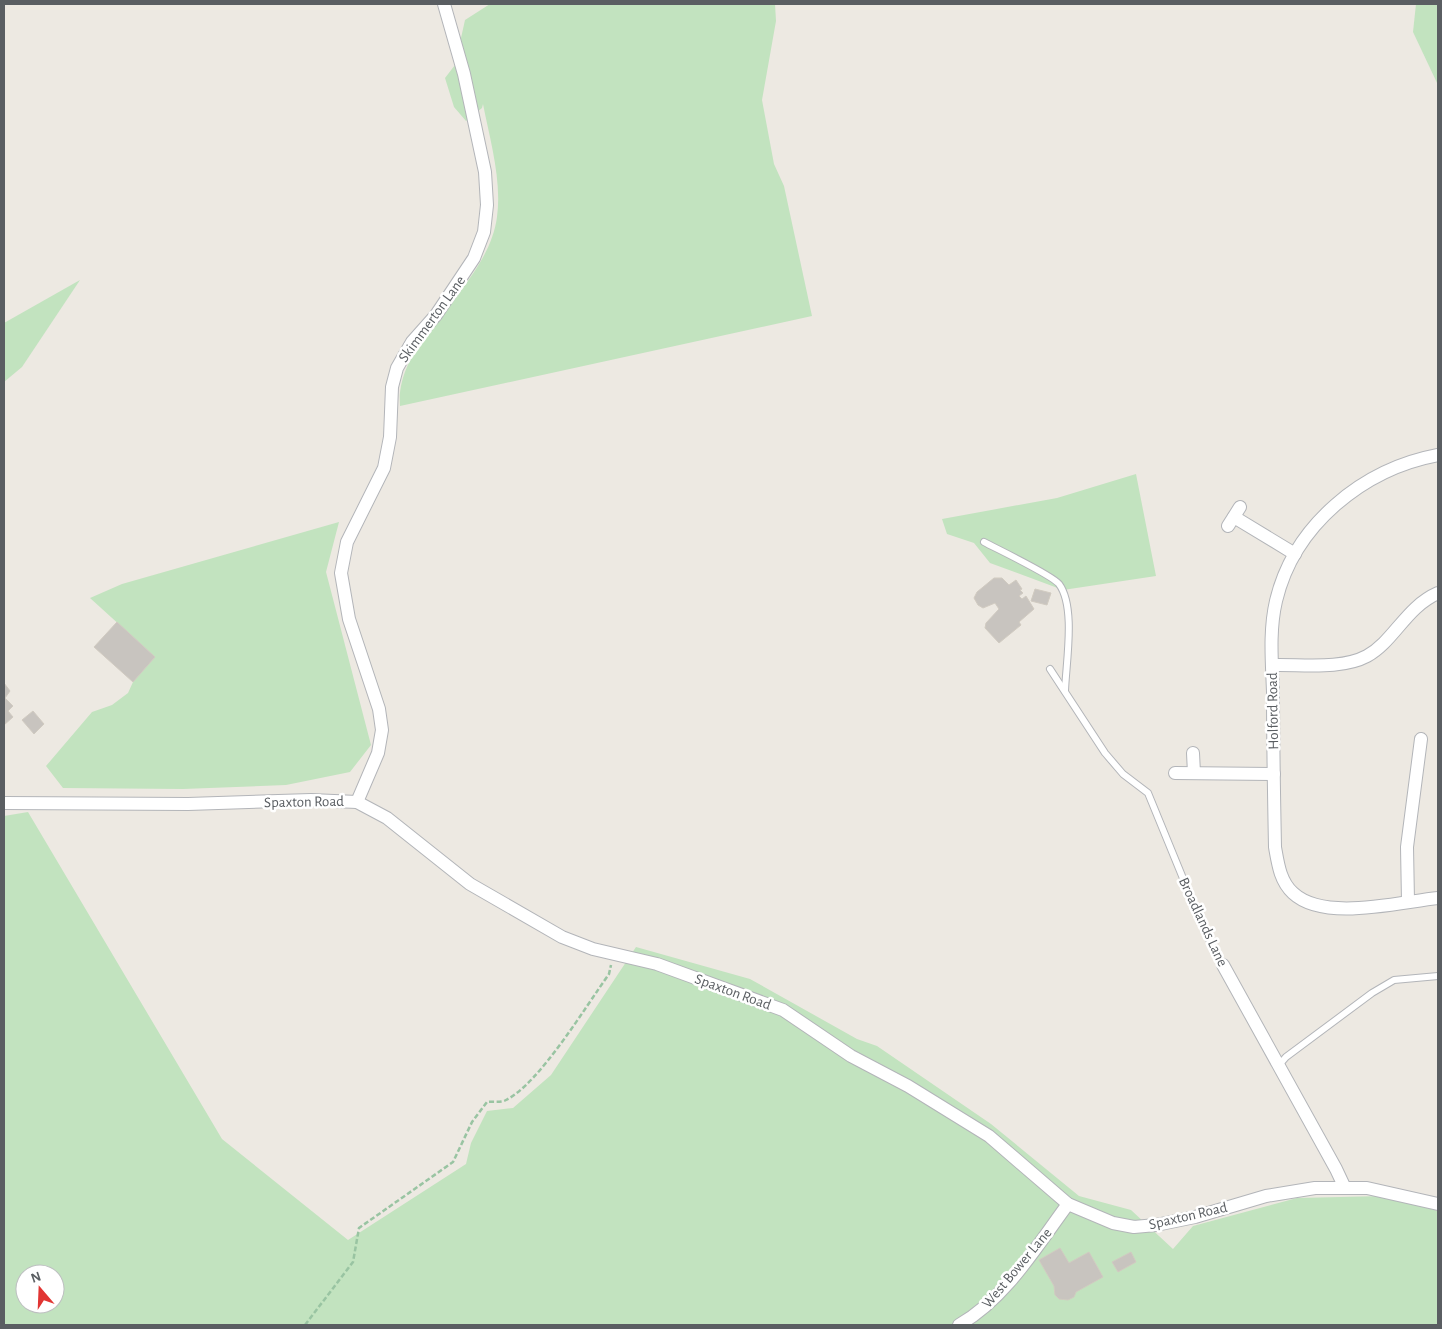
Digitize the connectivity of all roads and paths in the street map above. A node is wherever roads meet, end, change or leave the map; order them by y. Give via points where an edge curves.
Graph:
1 (444, 4) edge
2 (1438, 455) edge
3 (1234, 516) dead end
4 (984, 542) dead end
5 (1294, 554) junction
6 (1438, 593) edge
7 (1272, 665) junction
8 (1050, 669) dead end
9 (1065, 692) junction
10 (1421, 739) dead end
11 (1193, 753) dead end
12 (1175, 773) dead end
13 (1194, 773) junction
14 (1274, 774) junction
15 (4, 802) edge
16 (358, 802) junction
17 (1438, 898) edge
18 (1408, 901) junction
19 (613, 954) junction
20 (1223, 965) joint
21 (1438, 976) edge
22 (1279, 1065) junction
23 (1344, 1186) junction
24 (1068, 1204) junction
25 (1438, 1204) edge
26 (305, 1325) edge
27 (959, 1325) edge

1 - 16 street, Skimmerton Lane via 464,74 485,172 487,205 484,232 474,258 436,315 412,342 397,368 392,387 390,437 384,468 347,542 341,573 349,619 379,709 382,730 378,753
2 - 5 street, Holford Road via 1388,470 1362,484 1333,506
3 - 5 street
4 - 9 lane via 1058,582 1065,596 1068,616
5 - 7 street, Holford Road via 1276,600 1272,622
6 - 7 street via 1411,611 1377,648 1357,660 1336,664
7 - 14 street, Holford Road
8 - 9 lane, Broadlands Lane
9 - 20 lane, Broadlands Lane via 1105,753 1123,774 1148,793 1205,932
10 - 18 street via 1410,765
11 - 13 street
12 - 13 street
13 - 14 street
14 - 18 street, Holford Road via 1275,847 1279,870 1292,892 1303,901 1321,907 1345,909
15 - 16 street, Spaxton Road
16 - 19 street, Spaxton Road via 387,818 470,884 562,937 593,950
17 - 18 street
19 - 24 street, Spaxton Road via 657,964 783,1010 851,1056 908,1086 989,1136
19 - 26 path via 609,974 555,1051 522,1090 504,1102 487,1102 472,1122 453,1162 359,1228 353,1262
20 - 22 street, Broadlands Lane
21 - 22 lane via 1394,980 1372,993
22 - 23 street, Broadlands Lane
23 - 24 street, Spaxton Road via 1295,1190 1195,1217 1134,1227 1092,1216
23 - 25 street, Spaxton Road
24 - 27 street, West Bower Lane via 998,1294 979,1314

